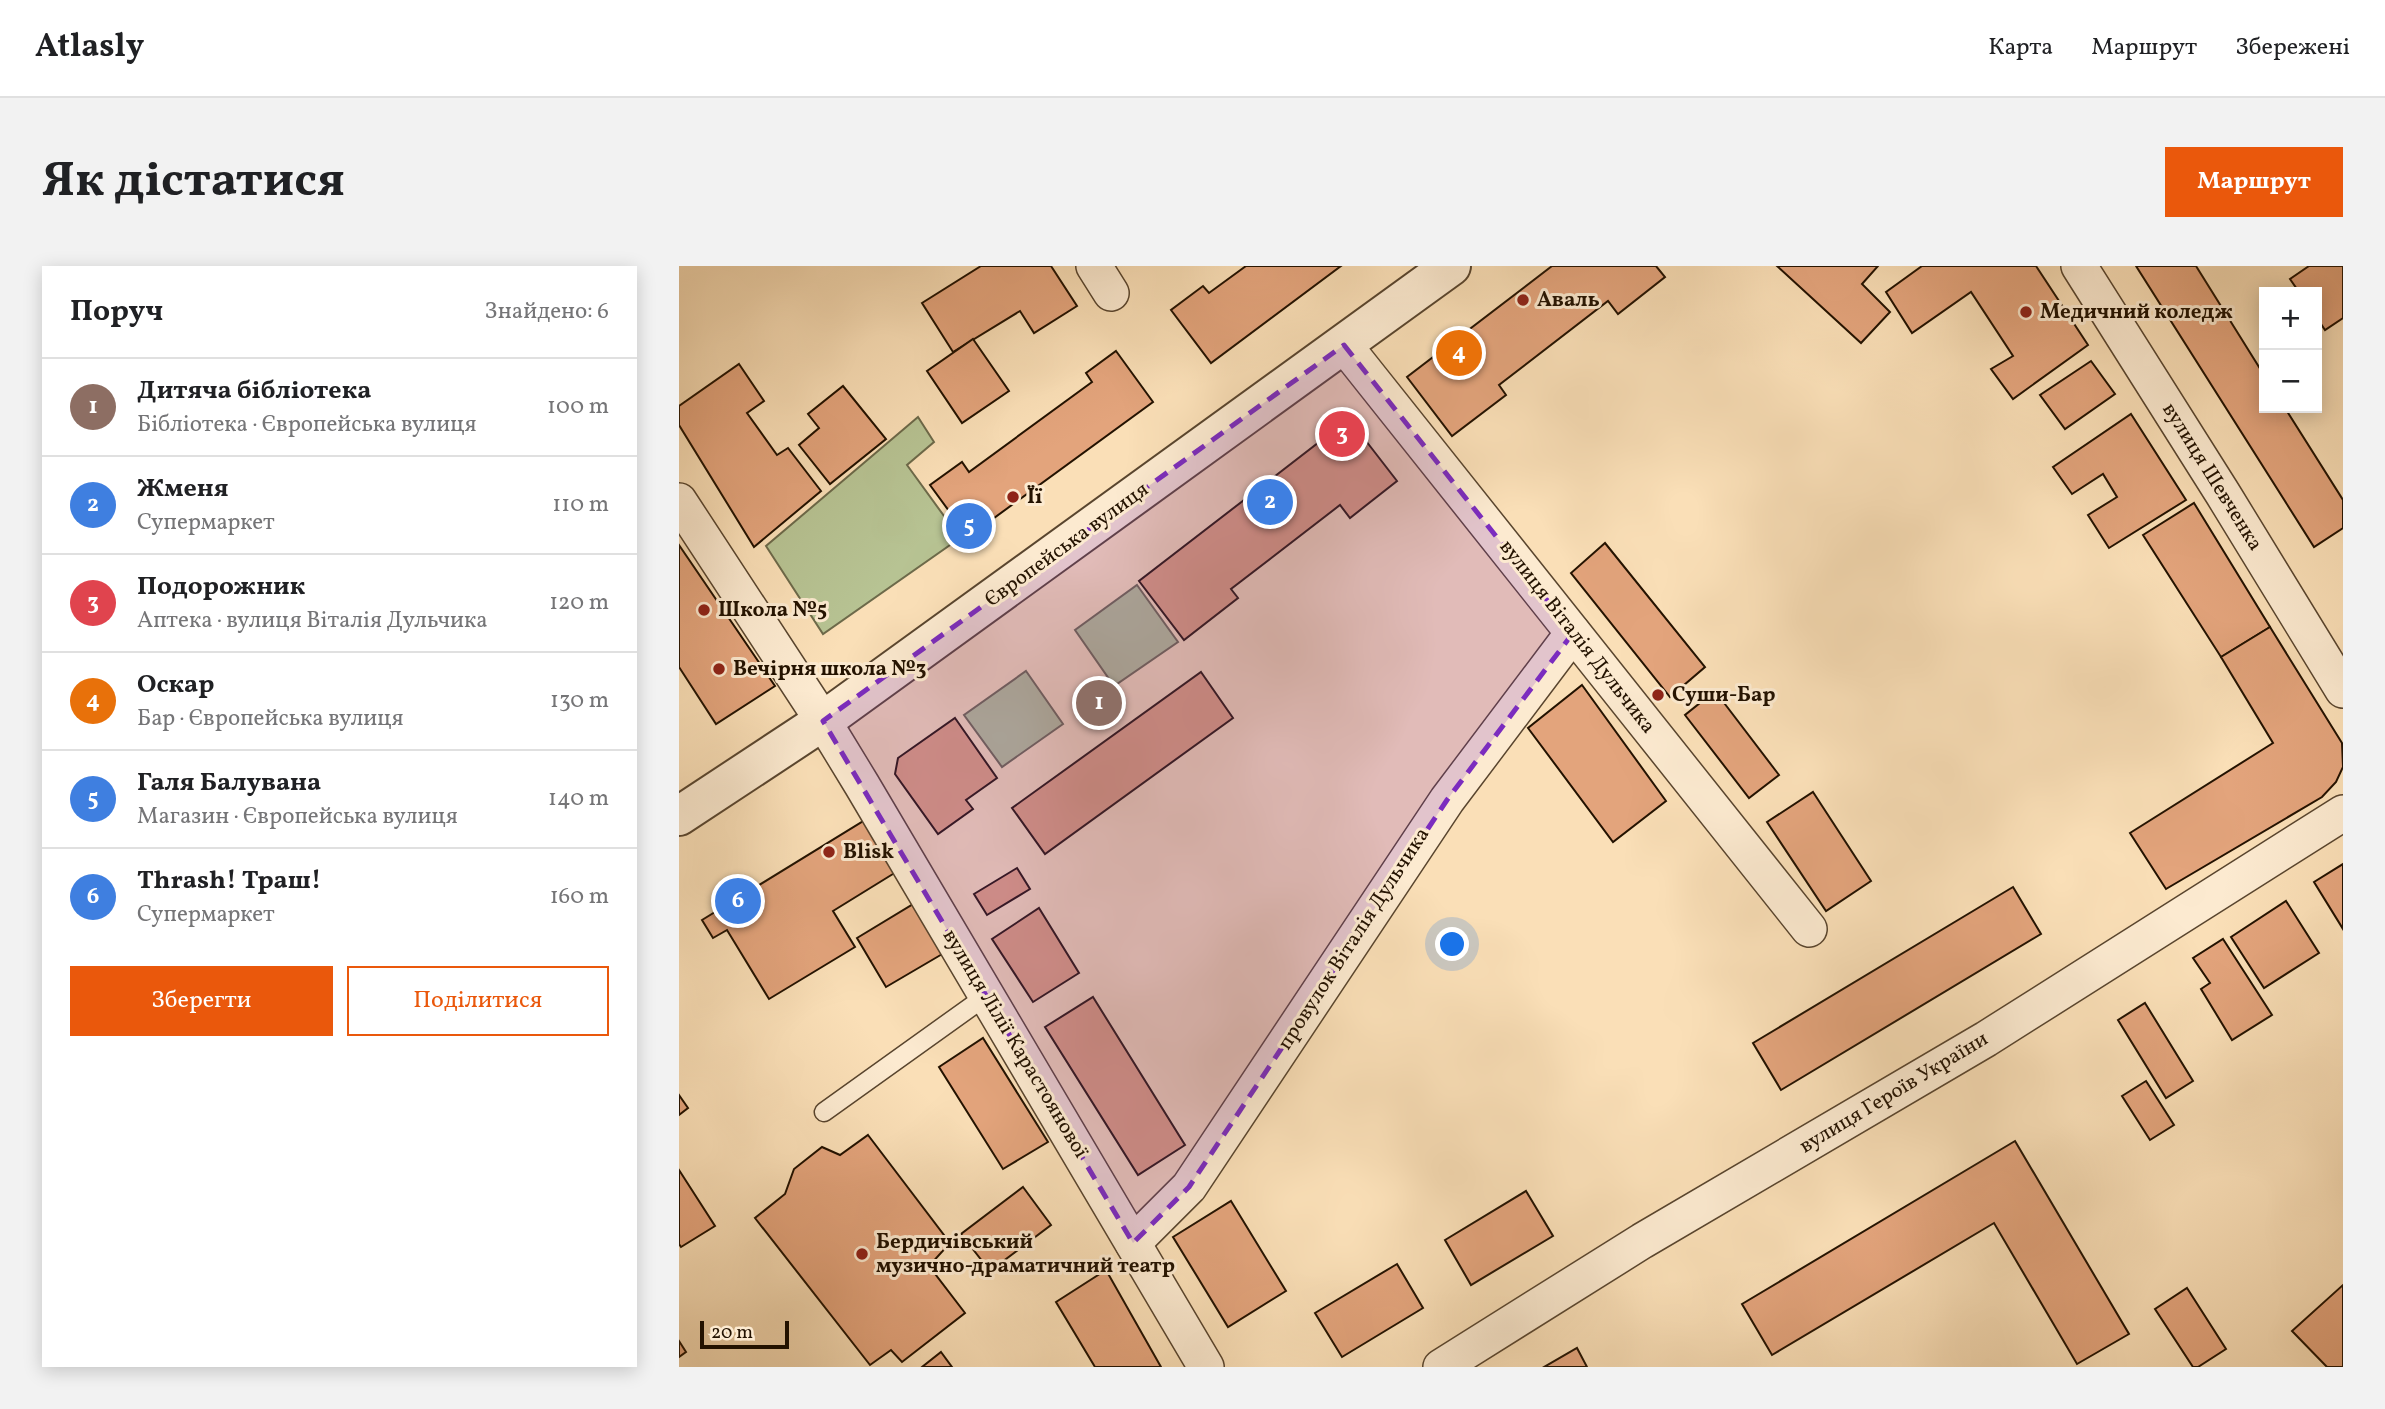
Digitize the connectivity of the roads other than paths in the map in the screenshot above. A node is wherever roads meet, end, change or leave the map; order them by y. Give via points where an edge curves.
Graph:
1 (1451, 266) edge
2 (2079, 266) edge
3 (1344, 345) junction
4 (679, 501) edge
5 (1573, 633) junction
6 (2343, 690) edge
7 (823, 721) junction
8 (2343, 813) edge
9 (679, 816) edge
10 (1809, 929) dead end
11 (986, 996) junction
12 (824, 1111) dead end
13 (1133, 1243) junction
14 (1206, 1367) edge
15 (1441, 1367) edge

1 - 3 street, Європейська вулиця
2 - 6 street, вулиця Шевченка
3 - 5 street, вулиця Віталія Дульчика
3 - 7 street, Європейська вулиця
4 - 7 street, вулиця Лілії Карастоянової
5 - 10 street, вулиця Віталія Дульчика
5 - 13 street, провулок Віталія Дульчика via 1447,800 1189,1187
7 - 9 street, Європейська вулиця
7 - 11 street, вулиця Лілії Карастоянової
8 - 15 street, вулиця Героїв України via 1986,1039 1642,1241
11 - 12 lane
11 - 13 street, вулиця Лілії Карастоянової
13 - 14 street, вулиця Лілії Карастоянової

